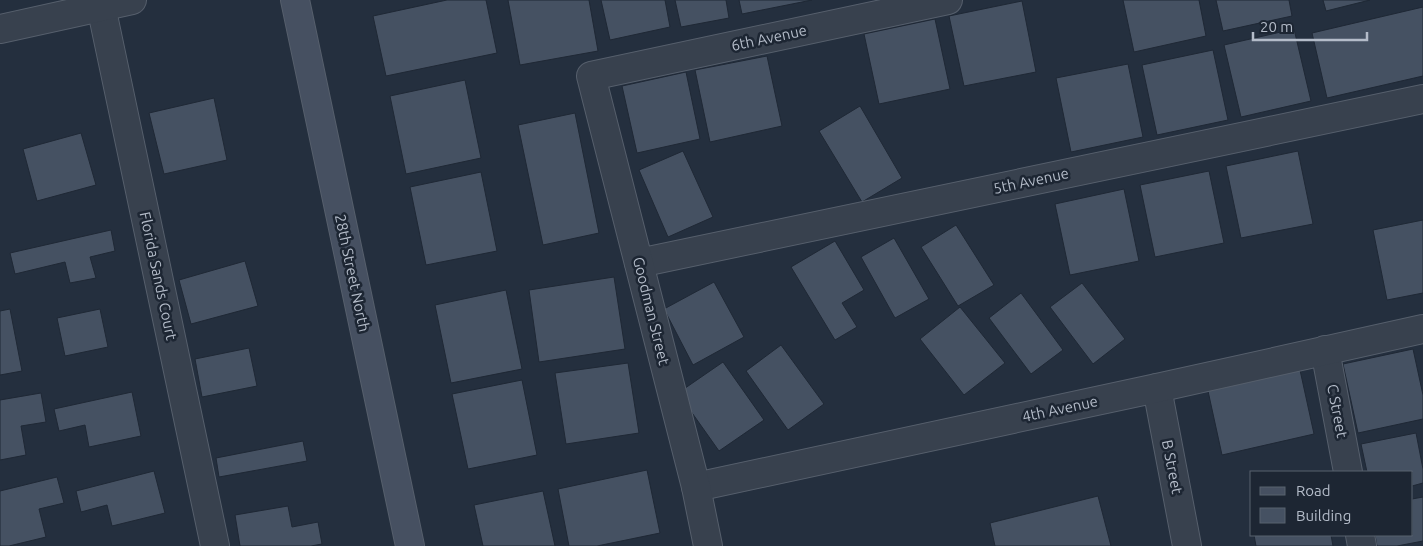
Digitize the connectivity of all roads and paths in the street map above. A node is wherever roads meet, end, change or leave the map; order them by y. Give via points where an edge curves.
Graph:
1 (132, 0) edge
2 (295, 0) edge
3 (948, 0) edge
4 (101, 6) junction
5 (0, 29) edge
6 (591, 76) joint
7 (1423, 99) edge
8 (639, 263) junction
9 (1423, 329) edge
10 (1325, 350) junction
11 (1156, 388) junction
12 (1348, 471) edge
13 (696, 487) junction
14 (215, 546) edge
15 (410, 546) edge
16 (708, 546) edge
17 (1187, 546) edge

1 - 4 street
2 - 15 street, 28th Street North
3 - 6 street, 6th Avenue
4 - 5 street
4 - 14 street, Florida Sands Court
6 - 8 street, Goodman Street
7 - 8 street, 5th Avenue
8 - 13 street, Goodman Street
9 - 10 street, 4th Avenue
10 - 11 street, 4th Avenue
10 - 12 street, C Street
11 - 13 street, 4th Avenue
11 - 17 street, B Street
13 - 16 street, Goodman Street

